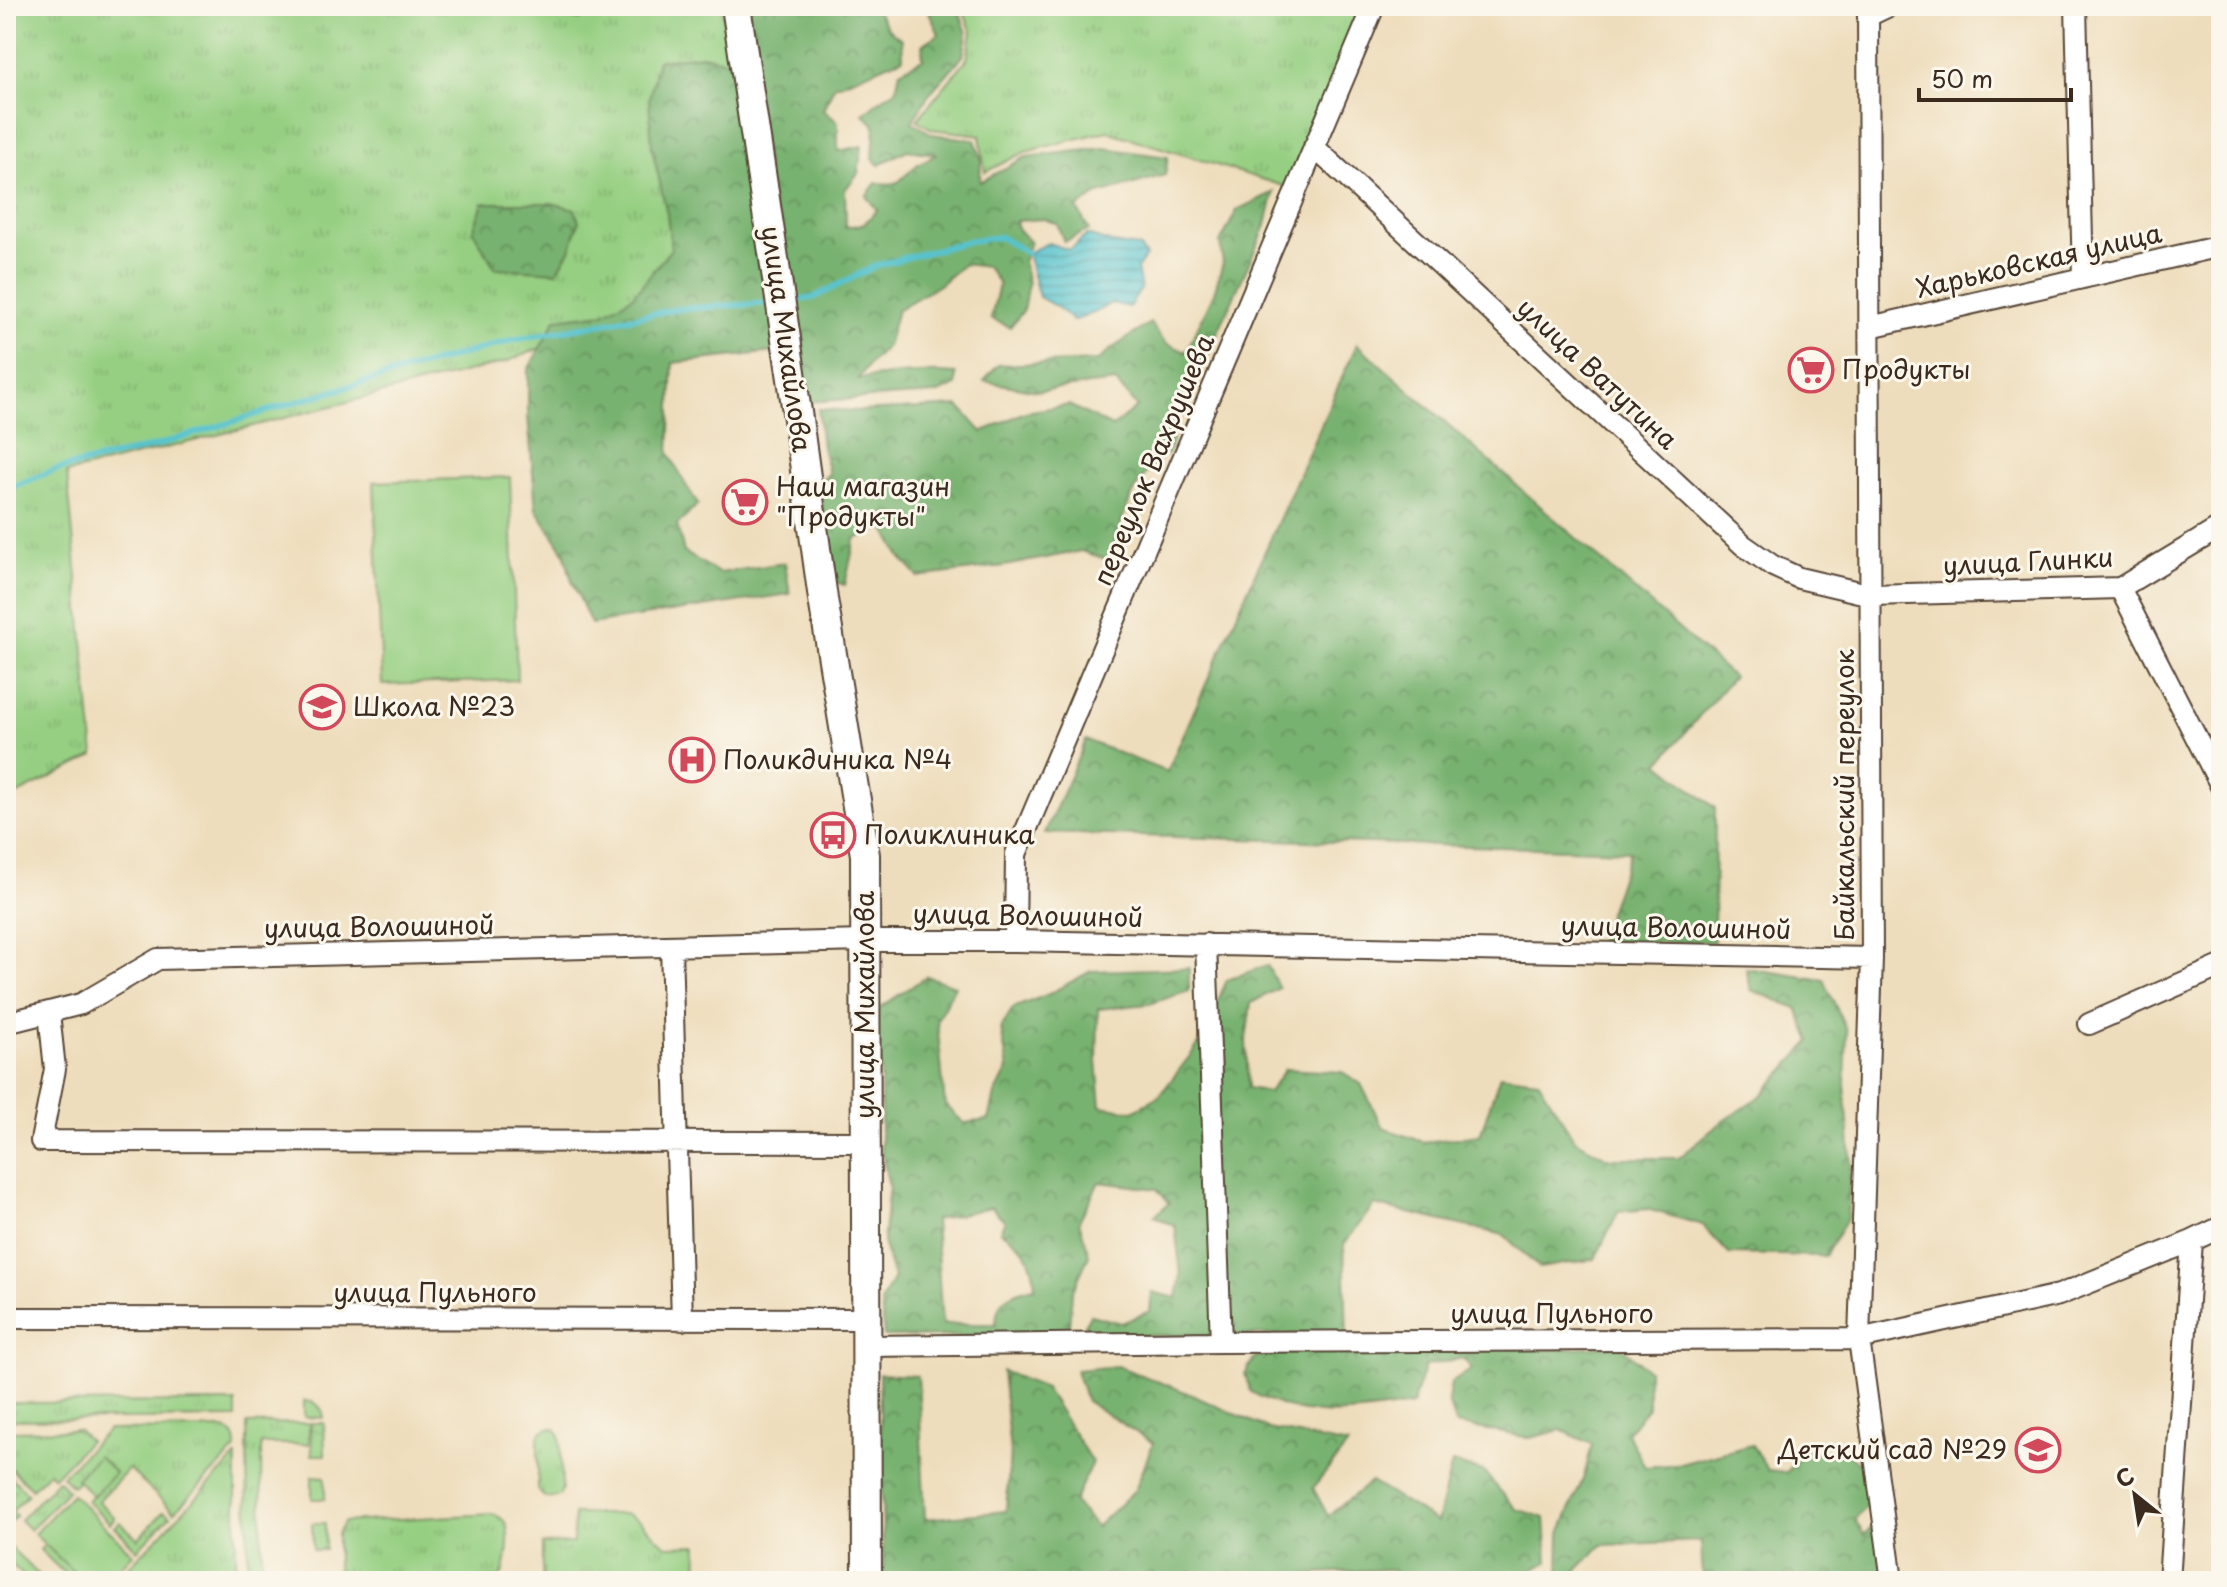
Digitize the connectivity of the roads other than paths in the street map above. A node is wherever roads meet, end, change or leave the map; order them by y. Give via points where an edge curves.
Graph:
1 (736, 6) edge
2 (1374, 6) edge
3 (1889, 6) edge
4 (2076, 6) edge
5 (1868, 11) edge
6 (1314, 147) junction
7 (2221, 246) edge
8 (2083, 278) junction
9 (1870, 327) junction
10 (2221, 527) edge
11 (2120, 588) junction
12 (1871, 595) junction
13 (2221, 786) edge
14 (865, 941) junction
15 (1015, 941) junction
16 (1206, 944) junction
17 (671, 946) junction
18 (1872, 958) junction
19 (2221, 966) edge
20 (49, 1013) junction
21 (6, 1023) edge
22 (2089, 1024) dead end
23 (676, 1142) junction
24 (865, 1142) junction
25 (2221, 1227) edge
26 (2192, 1241) junction
27 (6, 1318) edge
28 (682, 1320) junction
29 (865, 1333) junction
30 (1859, 1339) junction
31 (1221, 1342) junction
32 (867, 1581) edge
33 (1892, 1581) edge
34 (2169, 1581) edge

1 - 14 street, улица Михайлова via 865,855
2 - 6 street, переулок Вахрушева
3 - 5 street
4 - 8 street
5 - 9 street, Байкальский переулок
6 - 12 street, улица Ватутина via 1743,545 1799,578
6 - 15 street, переулок Вахрушева via 1016,854
7 - 8 street, Харьковская улица
8 - 9 street, Харьковская улица
9 - 12 street, Байкальский переулок
10 - 11 street, улица Глинки
11 - 12 street, улица Глинки
11 - 13 street
12 - 18 street, Байкальский переулок
14 - 15 street, улица Волошиной
14 - 17 street, улица Волошиной
14 - 24 street, улица Михайлова
15 - 16 street, улица Волошиной
16 - 18 street, улица Волошиной
16 - 31 street
17 - 20 street, улица Волошиной via 158,959 81,1004
17 - 23 street
18 - 30 street, Байкальский переулок
19 - 22 street
20 - 21 street, улица Волошиной
20 - 23 street via 55,1069 41,1141
23 - 24 street
23 - 28 street
24 - 29 street, улица Михайлова
25 - 26 street, улица Пульного
26 - 30 street, улица Пульного via 2059,1295
26 - 34 street
27 - 28 street, улица Пульного
28 - 29 street, улица Пульного
29 - 31 street, улица Пульного
29 - 32 street, улица Михайлова
30 - 31 street, улица Пульного
30 - 33 street, Байкальский переулок

